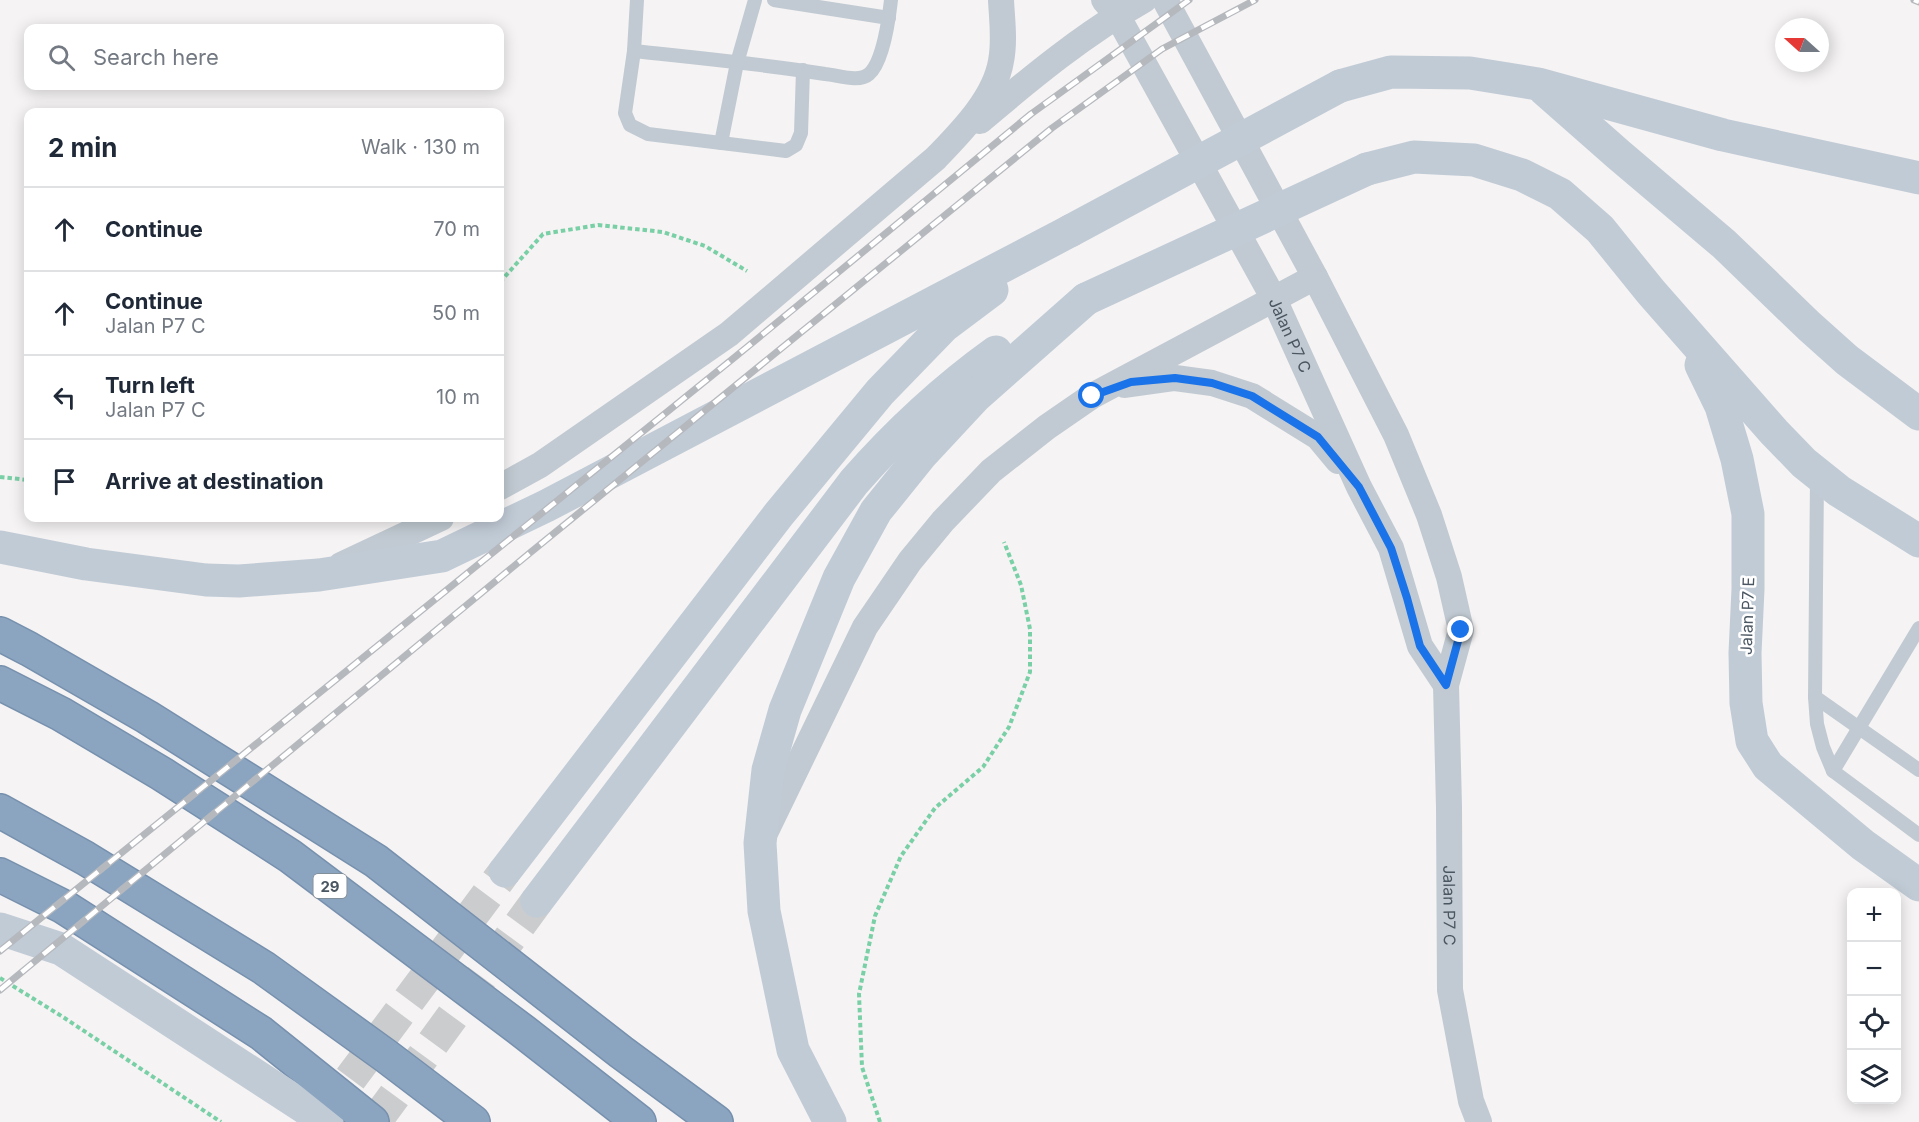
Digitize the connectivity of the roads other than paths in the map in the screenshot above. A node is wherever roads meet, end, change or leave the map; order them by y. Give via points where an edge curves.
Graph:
1 (637, 0) edge
2 (756, 0) edge
3 (774, 0) edge
4 (891, 0) edge
5 (1001, 0) edge
6 (1144, 0) edge
7 (1165, 0) edge
8 (1110, 8) edge
9 (889, 18) junction
10 (634, 51) junction
11 (737, 63) junction
12 (803, 70) junction
13 (1538, 84) junction
14 (721, 144) junction
15 (936, 158) junction
16 (1919, 178) edge
17 (1070, 231) junction
18 (1315, 278) junction
19 (1651, 292) junction
20 (1086, 299) junction
21 (1274, 299) junction
22 (1092, 396) junction
23 (1919, 414) edge
24 (1817, 474) junction
25 (504, 485) edge
26 (1359, 487) junction
27 (432, 522) edge
28 (1919, 541) edge
29 (0, 547) edge
30 (319, 575) junction
31 (1919, 628) edge
32 (0, 634) edge
33 (0, 683) edge
34 (1446, 685) junction
35 (1815, 697) junction
36 (1858, 729) junction
37 (1919, 770) edge
38 (1833, 771) junction
39 (0, 811) edge
40 (1919, 835) edge
41 (760, 843) junction
42 (505, 871) tunnel mouth
43 (0, 875) edge
44 (1919, 885) edge
45 (537, 902) tunnel mouth
46 (0, 929) edge
47 (327, 1122) edge
48 (372, 1122) edge
49 (473, 1122) edge
50 (639, 1122) edge
51 (716, 1122) edge
52 (830, 1122) edge
53 (1479, 1122) edge

1 - 10 lane
2 - 11 lane
3 - 9 lane
4 - 9 lane
5 - 15 street via 1001,63 988,95 965,129
6 - 8 street
7 - 18 street, Jalan P7 C
8 - 15 street via 1064,52
8 - 21 street, Jalan P7 C
9 - 12 lane via 876,64 868,75 858,78
10 - 11 lane
10 - 14 lane via 625,113 630,125 648,134
11 - 12 lane
11 - 14 lane
12 - 14 lane via 801,134 796,145 786,151
13 - 16 street via 1722,135
13 - 17 street, bridge via 1470,73 1391,72 1340,86
13 - 23 street via 1724,244 1847,360
15 - 25 street via 729,334 540,465
17 - 30 street via 546,506 442,556
17 - 42 street via 944,326 880,392 779,514
18 - 21 street
18 - 34 street, Jalan P7 C via 1396,435 1449,577 1461,630
19 - 20 street, bridge via 1600,229 1560,194 1522,175 1474,160 1414,157 1367,169
19 - 24 street via 1774,432
19 - 44 street, Jalan P7 E via 1698,359 1721,406 1737,459 1748,514 1745,653 1752,741 1768,766 1863,845
20 - 41 street via 976,396 876,511 839,578 785,710 768,770
20 - 45 street via 995,353 939,395 888,443 854,482
21 - 22 street
21 - 26 street, Jalan P7 C
22 - 26 street via 1131,382 1175,378 1212,383 1252,396 1318,437
22 - 41 street via 991,471 910,561 865,627
24 - 28 street
24 - 35 lane
26 - 34 street, Jalan P7 C via 1391,548 1420,646
27 - 30 street
29 - 30 street via 86,564 206,580
31 - 36 lane
32 - 51 highway via 147,717 376,861
33 - 50 highway, 29 via 162,774 290,856
34 - 53 street, Jalan P7 C via 1450,990 1471,1101
35 - 36 lane
35 - 38 lane via 1823,747
36 - 37 lane
36 - 38 lane
38 - 40 lane
39 - 49 highway via 85,858 264,968
41 - 52 street via 764,911 793,1050
43 - 48 highway via 64,907 261,1033
46 - 47 street via 61,949

